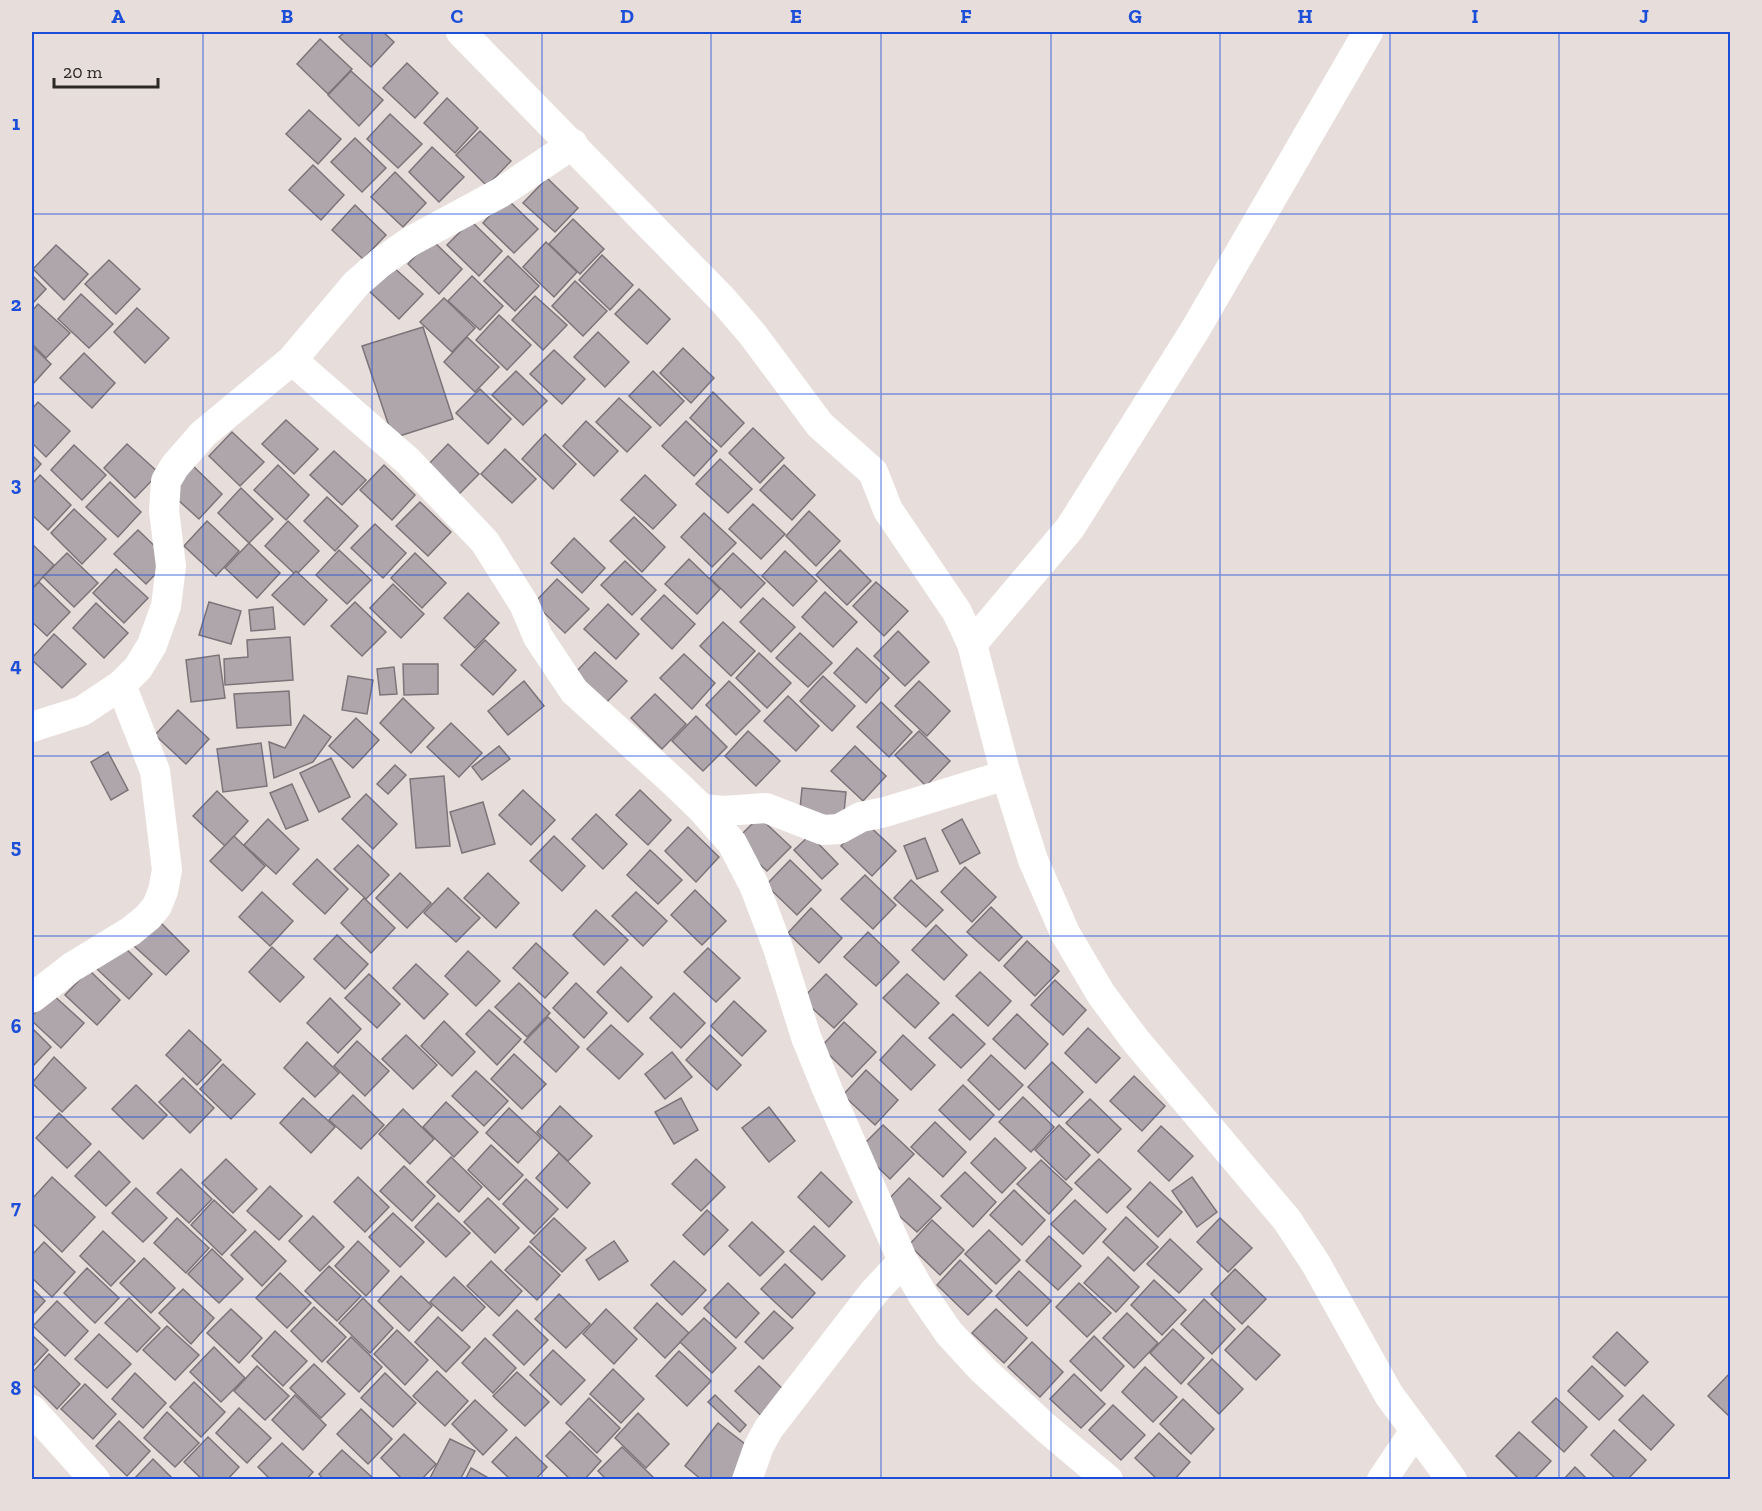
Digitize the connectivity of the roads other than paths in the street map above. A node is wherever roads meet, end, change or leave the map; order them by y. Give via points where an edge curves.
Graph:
1 (461, 32) edge
2 (1368, 32) edge
3 (573, 144) junction
4 (292, 360) junction
5 (972, 644) junction
6 (121, 685) junction
7 (32, 727) edge
8 (1006, 775) junction
9 (702, 809) junction
10 (32, 998) edge
11 (903, 1261) junction
12 (32, 1410) edge
13 (1415, 1431) junction
14 (95, 1479) edge
15 (747, 1479) edge
16 (1108, 1479) edge
17 (1382, 1479) edge
18 (1452, 1479) edge

1 - 3 street
2 - 5 street via 1195,330 1070,528
3 - 4 street via 500,193 411,241 380,264 357,284
3 - 5 street via 723,300 820,425 873,472 888,510 957,612
4 - 6 street via 203,434 166,481 164,511 171,566 166,606 152,645 138,668
4 - 9 street via 408,461 485,542 524,604 537,637 574,691
5 - 8 street
6 - 7 street via 82,711
6 - 10 street via 155,771 167,870 163,891 157,906 131,931 72,967
8 - 9 street via 861,817 839,829 824,830 766,808
8 - 13 street via 1033,860 1065,933 1101,994 1287,1220 1389,1395
9 - 11 street via 732,843 754,885 806,1037
11 - 15 street via 874,1292 769,1428
11 - 16 street via 948,1333 976,1363
12 - 14 street
13 - 17 street
13 - 18 street

